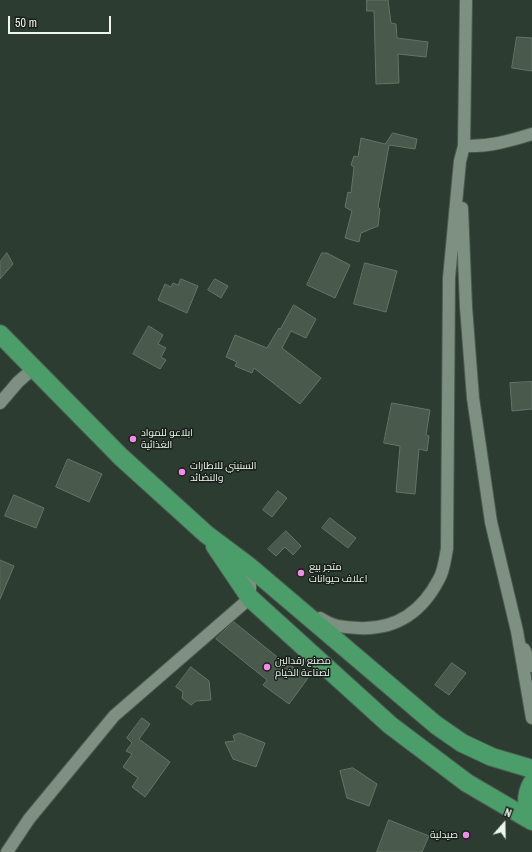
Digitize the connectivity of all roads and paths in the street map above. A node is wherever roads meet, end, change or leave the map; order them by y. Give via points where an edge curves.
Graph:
1 (466, 0) edge
2 (532, 134) edge
3 (464, 146) junction
4 (460, 161) junction
5 (0, 334) edge
6 (34, 368) junction
7 (0, 404) edge
8 (206, 534) junction
9 (250, 566) junction
10 (266, 581) junction
11 (250, 598) junction
12 (517, 631) junction
13 (532, 666) edge
14 (532, 718) edge
15 (532, 769) edge
16 (532, 783) edge
17 (532, 820) edge
18 (7, 852) edge

1 - 3 street
2 - 3 street via 512,141 479,147
3 - 4 street
4 - 10 street via 449,278 447,549 440,578 420,608 380,628 332,626
4 - 12 street via 466,307 473,398 492,522
5 - 6 main road
6 - 7 street via 18,382
6 - 8 main road via 121,457
8 - 9 main road
8 - 11 main road
9 - 10 main road
9 - 11 street
10 - 15 main road via 436,725 462,743 492,757
11 - 17 main road via 390,725 467,783
11 - 18 street via 114,716 29,819
12 - 13 street
12 - 14 street
16 - 17 main road via 527,792

